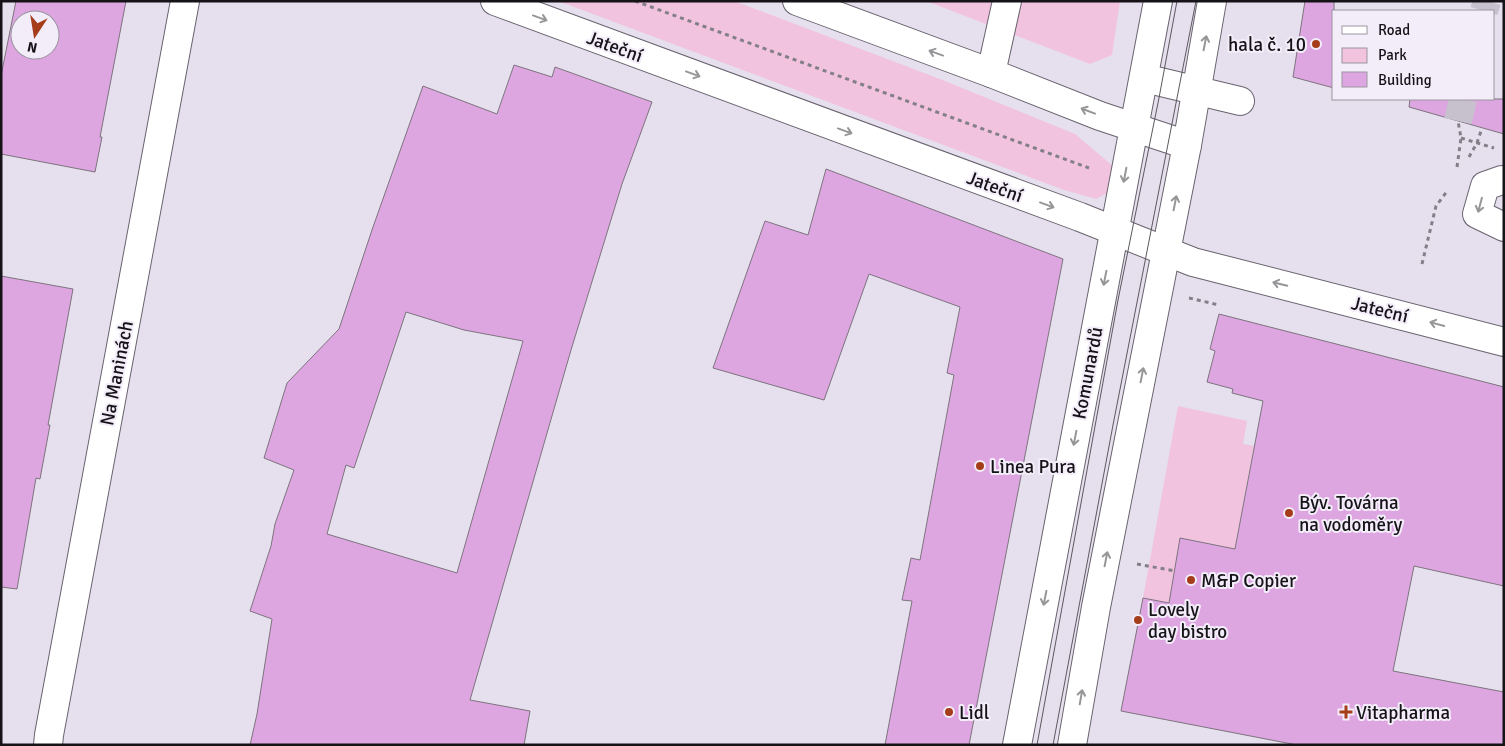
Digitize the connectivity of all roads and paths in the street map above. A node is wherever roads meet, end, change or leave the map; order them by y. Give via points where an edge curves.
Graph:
1 (185, 1) edge
2 (495, 1) edge
3 (635, 1) edge
4 (797, 1) edge
5 (1007, 1) edge
6 (1158, 1) edge
7 (1212, 1) edge
8 (991, 73) junction
9 (1144, 78) junction
10 (1196, 90) junction
11 (1240, 100) dead end
12 (1458, 121) tunnel mouth
13 (1134, 127) junction
14 (1461, 138) junction
15 (1187, 145) junction
16 (1495, 148) dead end
17 (1089, 168) dead end
18 (1456, 172) dead end
19 (1504, 180) edge
20 (1450, 187) dead end
21 (1504, 228) edge
22 (1114, 230) junction
23 (1166, 251) junction
24 (1422, 264) dead end
25 (1183, 297) dead end
26 (1221, 306) dead end
27 (1504, 342) edge
28 (1148, 566) dead end
29 (1175, 571) dead end
30 (48, 745) edge
31 (1017, 745) edge
32 (1072, 745) edge

1 - 30 street, Na Maninách
2 -> 22 street, Jateční
3 - 17 path
8 -> 4 street
5 - 8 street
6 - 9 street, Komunardů
10 -> 7 street
13 -> 8 street
9 - 10 street
9 - 13 street, Komunardů
10 - 11 street
10 - 15 street
12 - 14 path
13 - 15 street
13 -> 22 street, Komunardů
14 - 16 path
14 - 18 path
23 -> 15 street
19 -> 21 street via 1485,186 1477,214
20 - 24 path via 1436,206
22 - 23 street, Jateční
22 -> 31 street, Komunardů
27 -> 23 street, Jateční via 1193,262
32 -> 23 street
25 - 26 path
28 - 29 path

